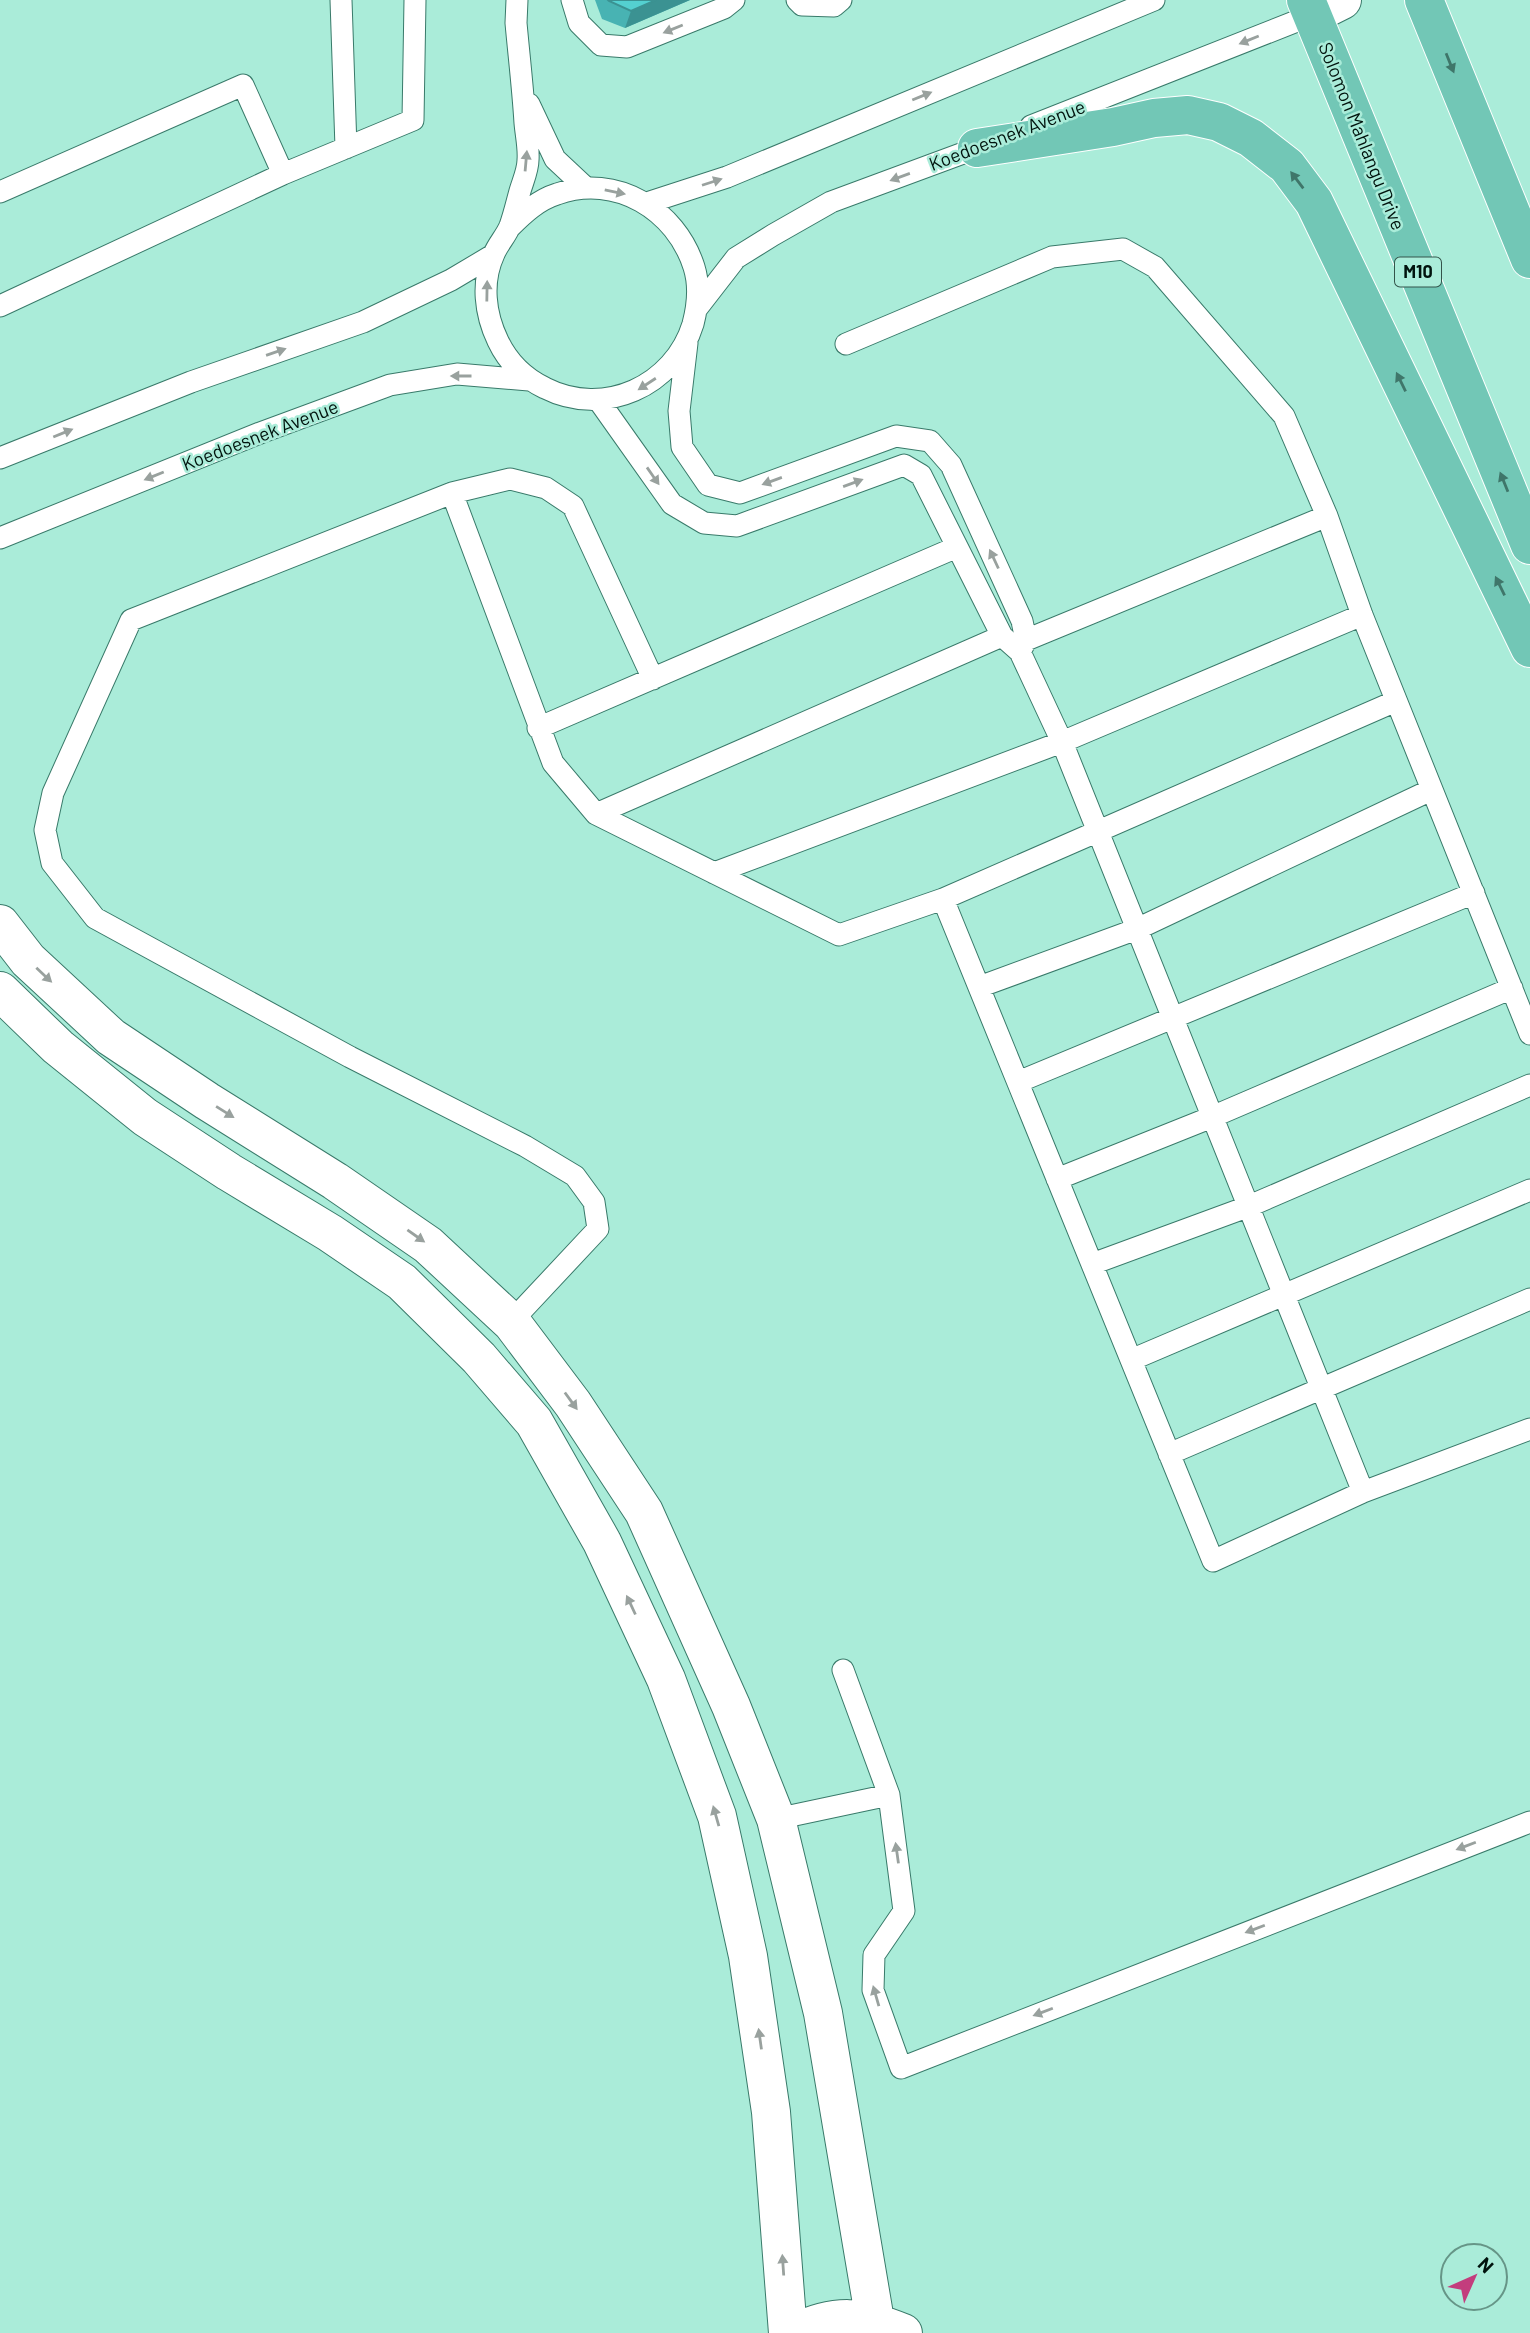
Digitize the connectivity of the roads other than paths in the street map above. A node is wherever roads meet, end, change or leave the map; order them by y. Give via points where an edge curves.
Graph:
1 (341, 0) edge
2 (415, 0) edge
3 (517, 0) edge
4 (572, 0) edge
5 (734, 0) edge
6 (797, 0) edge
7 (841, 0) edge
8 (1154, 0) edge
9 (1424, 0) edge
10 (1320, 5) edge
11 (523, 89) junction
12 (346, 148) junction
13 (977, 148) junction
14 (283, 174) junction
15 (586, 188) junction
16 (0, 192) edge
17 (647, 203) junction
18 (510, 227) junction
19 (493, 255) junction
20 (1530, 259) edge
21 (0, 306) edge
22 (698, 307) junction
23 (687, 343) junction
24 (846, 344) dead end
25 (529, 380) junction
26 (599, 401) junction
27 (0, 458) edge
28 (452, 493) junction
29 (1327, 516) junction
30 (0, 538) edge
31 (1530, 545) edge
32 (957, 547) junction
33 (1362, 615) junction
34 (1002, 636) junction
35 (1023, 646) junction
36 (1530, 648) edge
37 (653, 678) junction
38 (1396, 701) junction
39 (538, 728) junction
40 (1062, 741) junction
41 (1432, 790) junction
42 (596, 814) junction
43 (1097, 831) junction
44 (713, 873) junction
45 (1474, 893) junction
46 (943, 899) junction
47 (0, 923) edge
48 (1137, 929) junction
49 (979, 987) junction
50 (1512, 988) junction
51 (0, 991) edge
52 (1173, 1019) junction
53 (1530, 1034) edge
54 (1017, 1082) junction
55 (1530, 1085) edge
56 (1212, 1117) junction
57 (1057, 1179) junction
58 (1530, 1190) edge
59 (1248, 1207) junction
60 (1092, 1264) junction
61 (1283, 1296) junction
62 (1530, 1299) edge
63 (511, 1322) junction
64 (1131, 1360) junction
65 (1321, 1391) junction
66 (1530, 1429) edge
67 (1170, 1454) junction
68 (1363, 1492) junction
69 (843, 1670) dead end
70 (889, 1795) junction
71 (776, 1819) junction
72 (1530, 1822) edge
73 (889, 2327) edge
74 (788, 2333) edge
75 (795, 2333) edge

1 - 12 lane
2 - 12 lane via 414,120
3 - 11 lane
5 -> 4 lane via 627,47 601,45 579,23
6 - 7 lane via 802,5 834,6
17 -> 8 lane via 727,177
9 -> 20 main road
10 -> 13 lane, Koedoesnek Avenue
31 -> 10 main road, Solomon Mahlangu Drive / M10
11 - 15 lane via 555,159
18 -> 11 lane via 528,162
12 - 14 lane
13 -> 22 lane, Koedoesnek Avenue via 831,202 773,235 736,258
36 -> 13 main road via 1314,202 1287,166 1251,138 1219,122 1188,115
14 - 16 lane via 243,85
14 - 21 lane
15 -> 17 lane, Koedoesnek Avenue via 618,191
15 - 18 lane, Koedoesnek Avenue via 557,194 531,207
17 - 22 lane, Koedoesnek Avenue via 670,223 688,248 697,277
18 - 19 lane, Koedoesnek Avenue
25 -> 19 lane, Koedoesnek Avenue via 505,355 490,324 485,289
27 -> 19 lane, Koedoesnek Avenue via 191,382 363,322
22 - 23 lane, Koedoesnek Avenue
23 -> 26 lane, Koedoesnek Avenue via 665,372 634,392
35 -> 23 lane via 1022,621 951,465 930,441 896,436 740,492 708,485 682,447 679,411
24 - 29 lane via 1052,257 1123,249 1155,267 1284,416
25 - 26 lane, Koedoesnek Avenue via 562,397
25 -> 30 lane, Koedoesnek Avenue via 457,374 390,385
26 -> 32 lane via 672,504 704,523 737,526 904,465 921,475
28 - 37 lane via 510,479 546,488 573,506
28 - 39 lane
28 - 63 lane via 131,620 53,793 45,830 52,863 95,918 575,1176 594,1202 598,1229
29 - 33 lane
29 - 35 lane
32 - 34 lane
32 - 37 lane
33 - 38 lane
33 - 40 lane
34 - 35 lane
34 - 42 lane
35 - 40 lane
37 - 39 lane
38 - 41 lane
38 - 43 lane
39 - 42 lane via 553,763
40 - 43 lane
40 - 44 lane
41 - 45 lane
41 - 48 lane
42 - 44 lane
43 - 46 lane
43 - 48 lane
44 - 46 lane via 839,935
45 - 50 lane
45 - 52 lane
46 - 49 lane
47 -> 63 street via 29,960 111,1037 428,1245
48 - 49 lane
48 - 52 lane
49 - 54 lane
50 - 53 lane
50 - 56 lane
74 -> 51 street via 771,2112 748,1956 717,1816 666,1679 602,1542 534,1422 402,1282 145,1117 58,1047
52 - 54 lane
52 - 56 lane
54 - 57 lane
55 - 59 lane
56 - 57 lane
56 - 59 lane
57 - 60 lane
58 - 61 lane
59 - 60 lane
59 - 61 lane
60 - 64 lane
61 - 64 lane
61 - 65 lane
62 - 65 lane
63 -> 71 street via 573,1404 644,1512
64 - 67 lane
65 - 67 lane
65 - 68 lane
66 - 68 lane
67 - 68 lane via 1213,1561
69 - 70 lane
70 - 71 lane
72 -> 70 lane via 901,2068 873,1990 874,1955 905,1911
71 - 73 street via 823,2014
73 - 75 street via 843,2318 814,2323

